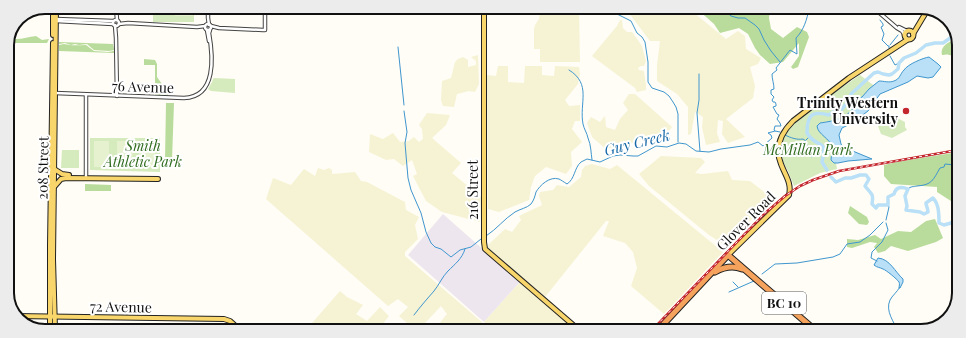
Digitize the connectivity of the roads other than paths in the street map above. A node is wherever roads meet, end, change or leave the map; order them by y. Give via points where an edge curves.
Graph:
1 (54, 14) edge
2 (55, 14) edge
3 (116, 14) edge
4 (208, 14) edge
5 (265, 14) edge
6 (484, 14) edge
7 (881, 14) edge
8 (925, 15) edge
9 (55, 20) junction
10 (116, 23) junction
11 (208, 27) junction
12 (908, 34) junction
13 (56, 93) junction
14 (86, 95) junction
15 (117, 96) junction
16 (54, 169) junction
17 (66, 177) junction
18 (86, 177) junction
19 (158, 178) dead end
20 (54, 187) junction
21 (728, 255) junction
22 (711, 275) junction
23 (752, 275) junction
24 (24, 316) edge
25 (52, 316) junction
26 (52, 324) edge
27 (232, 324) edge
28 (572, 324) edge
29 (664, 324) edge
30 (808, 324) edge

1 - 9 main road, 208 Street
2 - 9 main road, 208 Street
3 - 10 street
4 - 11 street
5 - 11 street via 265,30
6 - 28 main road, 216 Street via 485,249
7 - 12 street
8 - 12 main road, Glover Road via 918,26
9 - 10 street
9 - 13 main road, 208 Street
9 - 25 main road, 208 Street via 50,282
10 - 11 street
10 - 15 street
11 - 15 street, 76 Avenue via 210,76 206,86 197,95 184,98
12 - 21 main road, Glover Road via 899,45 849,78 787,127 778,150 789,180 789,195
13 - 14 street, 76 Avenue
13 - 16 main road, 208 Street
14 - 15 street, 76 Avenue
14 - 18 street
16 - 17 main road
16 - 20 main road, 208 Street
17 - 18 main road
17 - 20 main road
18 - 19 main road
20 - 25 main road, 208 Street
21 - 22 highway, Glover Road
21 - 23 highway, BC 10
22 - 23 highway via 722,268 732,266
22 - 29 highway, Glover Road
23 - 30 highway, BC 10
24 - 25 main road, 72 Avenue
25 - 26 main road, 208 Street
25 - 27 main road, 72 Avenue via 227,320

